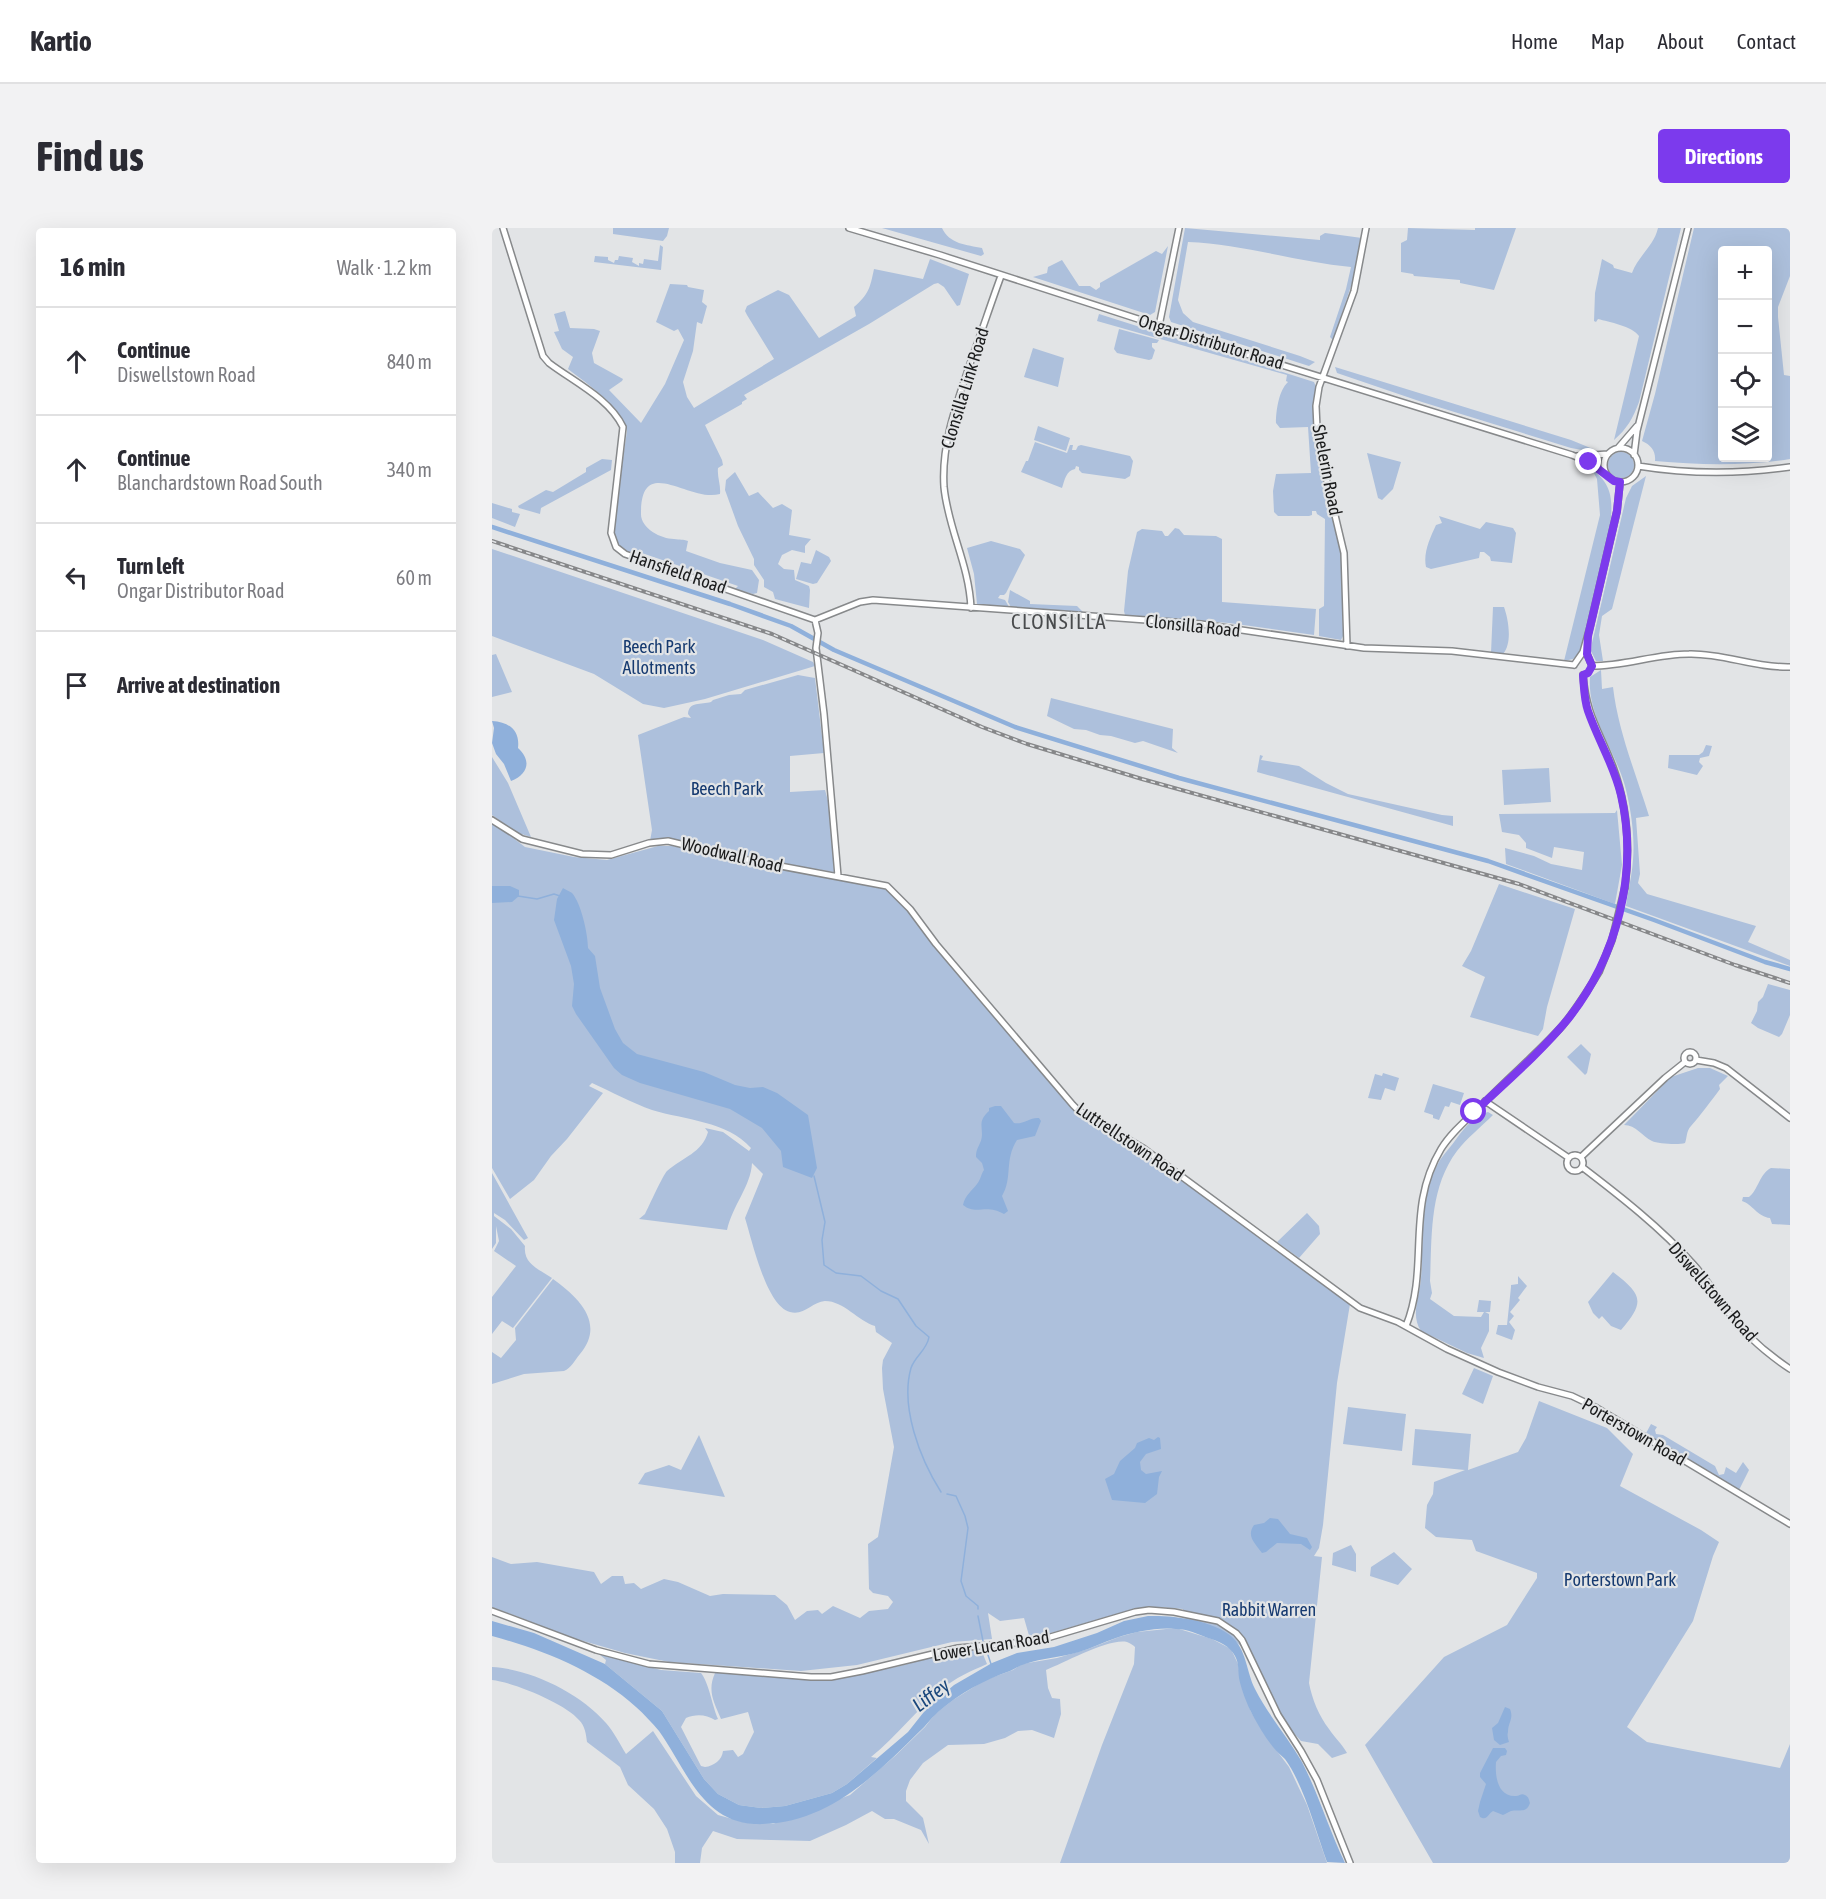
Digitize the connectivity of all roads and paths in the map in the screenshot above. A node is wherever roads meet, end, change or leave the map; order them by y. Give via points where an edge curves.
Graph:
1 (503, 228) edge
2 (849, 228) edge
3 (1179, 228) edge
4 (1366, 228) edge
5 (1688, 228) edge
6 (1001, 276) junction
7 (1159, 326) junction
8 (1323, 377) junction
9 (1640, 422) junction
10 (1617, 449) junction
11 (1608, 454) junction
12 (1572, 455) junction
13 (1635, 455) junction
14 (1638, 466) junction
15 (1790, 467) edge
16 (1606, 474) junction
17 (1620, 482) junction
18 (971, 608) junction
19 (815, 620) junction
20 (1588, 636) junction
21 (1347, 646) junction
22 (1578, 658) junction
23 (1588, 659) junction
24 (1574, 665) junction
25 (1592, 666) junction
26 (1790, 667) edge
27 (1583, 675) junction
28 (492, 820) edge
29 (838, 876) junction
30 (1696, 1060) junction
31 (1685, 1062) junction
32 (1485, 1101) junction
33 (1790, 1118) edge
34 (1581, 1157) junction
35 (1569, 1158) junction
36 (1581, 1167) junction
37 (1406, 1326) junction
38 (1790, 1370) edge
39 (1790, 1524) edge
40 (492, 1611) edge
41 (1350, 1863) edge

1 - 19 street, Hansfield Road via 543,356 600,400 624,427 611,534 616,547 625,554
2 - 6 street, Ongar Distributor Road
3 - 7 street
4 - 8 street, Shelerin Road via 1354,291
5 - 9 street
6 - 7 street, Ongar Distributor Road
6 - 18 street, Clonsilla Link Road via 952,418 945,454 946,502 967,574
7 - 8 street, Ongar Distributor Road
8 - 12 street, Ongar Distributor Road
8 - 21 street, Shelerin Road via 1317,398 1317,428 1344,553
9 - 10 street
9 - 13 street
10 - 11 street
10 - 13 street via 1627,449
11 - 12 street, Ongar Distributor Road
11 - 16 street via 1604,463
12 - 16 street, Ongar Distributor Road
13 - 14 street
14 - 15 street via 1702,471
14 - 17 street via 1633,477
16 - 17 street
17 - 20 street
18 - 19 street, Clonsilla Road via 863,601
18 - 21 street, Clonsilla Road via 1214,626
19 - 29 street
20 - 22 street
20 - 23 street
21 - 24 street, Clonsilla Road via 1452,651
22 - 23 street
22 - 24 street
23 - 25 street
24 - 27 street via 1577,673
25 - 26 street via 1689,654
25 - 27 street
27 - 32 street, bridge via 1588,710 1622,797 1627,849 1625,887 1612,940 1582,999 1562,1026
28 - 29 street, Woodwall Road via 522,838 582,854 611,855 668,841
29 - 37 street, Luttrellstown Road via 887,886 897,894 1079,1111 1143,1148 1359,1308
30 - 31 street via 1691,1064
30 - 31 street via 1690,1052
30 - 33 street via 1726,1068
31 - 34 street
32 - 35 street
32 - 37 street via 1447,1141 1430,1172 1420,1208 1416,1291
34 - 35 street
34 - 36 street
35 - 36 street via 1571,1168
36 - 38 street, Diswellstown Road via 1673,1244 1747,1334
37 - 39 street, Porterstown Road via 1498,1372 1594,1407
40 - 41 street, Lower Lucan Road via 596,1650 650,1664 823,1677 898,1664 958,1648 1037,1641 1136,1612 1157,1610 1218,1621 1242,1640 1278,1715 1317,1780

